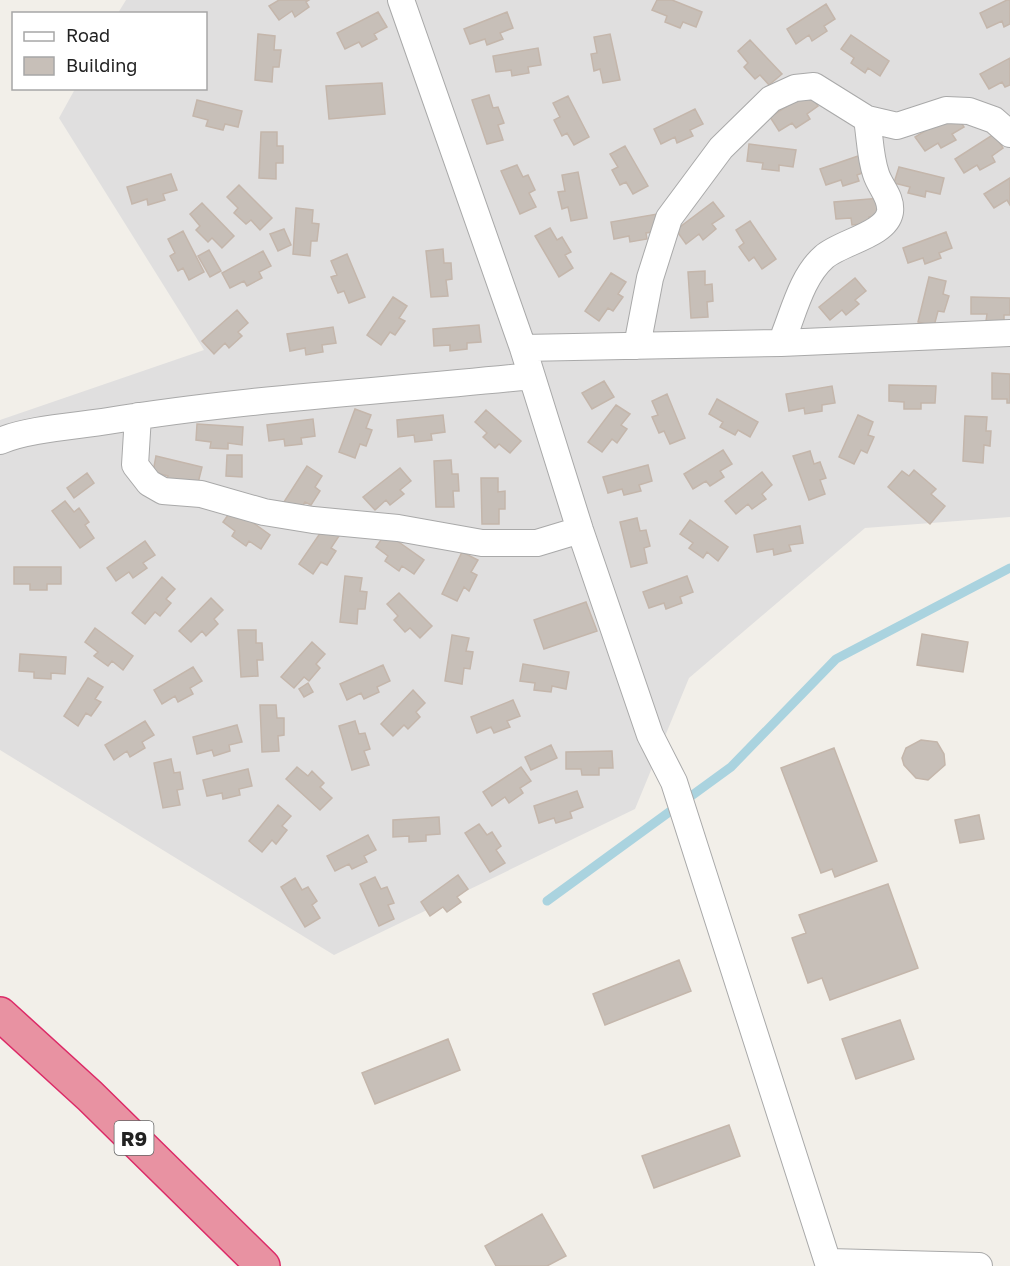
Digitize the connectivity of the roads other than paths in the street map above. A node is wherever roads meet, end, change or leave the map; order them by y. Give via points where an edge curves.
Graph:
1 (401, 0) edge
2 (867, 119) junction
3 (1010, 135) edge
4 (1010, 333) edge
5 (781, 343) junction
6 (637, 346) junction
7 (524, 348) junction
8 (531, 376) junction
9 (138, 416) junction
10 (0, 441) edge
11 (580, 530) junction
12 (0, 1014) edge
13 (829, 1264) edge
14 (264, 1266) edge
15 (979, 1266) edge

1 - 7 street
2 - 3 street via 897,126 946,110 969,111 994,120
2 - 5 street via 876,174 889,200 890,212 876,231 844,243 823,258 807,279
2 - 6 street via 814,87 795,88 771,99 721,148 669,218 650,279
4 - 5 street
5 - 6 street
6 - 7 street
7 - 8 street
8 - 9 street via 261,399
8 - 11 street
9 - 10 street
9 - 11 street via 135,465 149,483 163,491 201,494 264,512 313,520 398,528 482,543 537,543
11 - 13 street via 650,735 674,782
12 - 14 highway, R9
13 - 15 street

